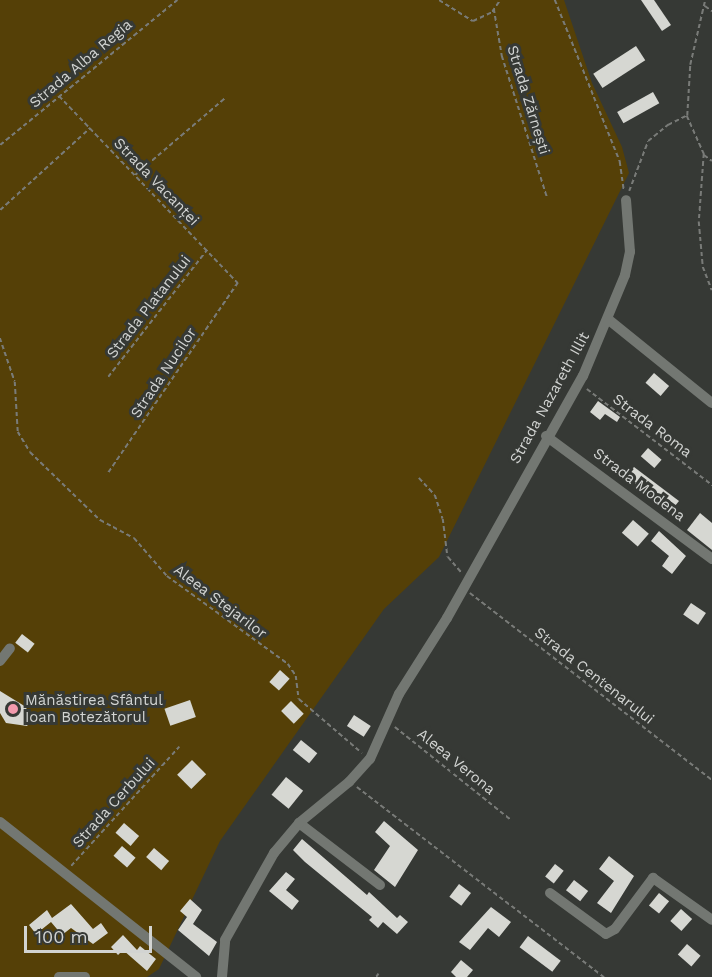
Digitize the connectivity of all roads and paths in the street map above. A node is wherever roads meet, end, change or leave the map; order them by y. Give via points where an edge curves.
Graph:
1 (177, 0) edge
2 (439, 0) edge
3 (500, 0) edge
4 (555, 0) edge
5 (705, 0) edge
6 (704, 5) junction
7 (494, 9) junction
8 (712, 11) edge
9 (59, 96) junction
10 (225, 98) dead end
11 (687, 116) junction
12 (90, 128) junction
13 (0, 146) edge
14 (704, 154) junction
15 (712, 161) edge
16 (135, 175) junction
17 (547, 197) dead end
18 (626, 200) junction
19 (0, 210) edge
20 (207, 250) junction
21 (238, 283) joint
22 (712, 290) edge
23 (609, 320) junction
24 (0, 338) edge
25 (108, 377) dead end
26 (579, 383) junction
27 (712, 403) edge
28 (546, 436) junction
29 (107, 476) dead end
30 (419, 478) dead end
31 (712, 485) edge
32 (712, 560) edge
33 (466, 583) junction
34 (10, 648) dead end
35 (0, 661) edge
36 (388, 722) junction
37 (179, 747) dead end
38 (370, 759) junction
39 (712, 780) edge
40 (349, 782) junction
41 (511, 820) dead end
42 (0, 822) edge
43 (299, 823) junction
44 (64, 873) junction
45 (380, 885) dead end
46 (550, 893) dead end
47 (712, 920) edge
48 (59, 977) edge
49 (85, 977) edge
50 (196, 977) edge
51 (222, 977) edge
52 (603, 977) edge

1 - 9 path, Strada Alba Regia
2 - 7 path via 473,21
3 - 7 path
4 - 18 path via 620,162
5 - 6 path
6 - 8 path
6 - 11 path via 690,65
7 - 17 path, Strada Zărnești via 502,56
9 - 12 path, Strada Vacanței
9 - 13 path, Strada Alba Regia
10 - 16 path
11 - 14 path
11 - 18 path via 668,124 648,141
12 - 16 path, Strada Vacanței
12 - 19 path
14 - 15 path
14 - 22 path via 699,222 703,267
16 - 20 path, Strada Vacanței
18 - 23 street, Strada Nazareth Illit via 630,252
20 - 21 path, Strada Vacanței
20 - 25 path, Strada Platanului
21 - 29 path, Strada Nucilor
23 - 26 street, Strada Nazareth Illit
23 - 27 street
24 - 38 path, Aleea Stejarilor via 15,382 18,432 30,452 100,520 134,538 167,576 288,664 296,676 299,699
26 - 28 street, Strada Nazareth Illit
26 - 31 path, Strada Roma
28 - 32 street, Strada Modena
28 - 33 street, Strada Nazareth Illit
30 - 33 path via 435,495 448,557
33 - 36 street, Strada Nazareth Illit via 399,694
33 - 39 path, Strada Centenarului
34 - 35 street
36 - 38 street, Strada Nazareth Illit
36 - 41 path, Aleea Verona
37 - 44 path, Strada Cerbului
38 - 40 street, Strada Nazareth Illit
40 - 43 street, Strada Nazareth Illit
40 - 52 path
42 - 44 street
43 - 45 street
43 - 51 street, Strada Nazareth Illit via 274,853 234,920 223,952
44 - 50 street
46 - 47 street via 606,934 615,929 653,878
48 - 49 street

